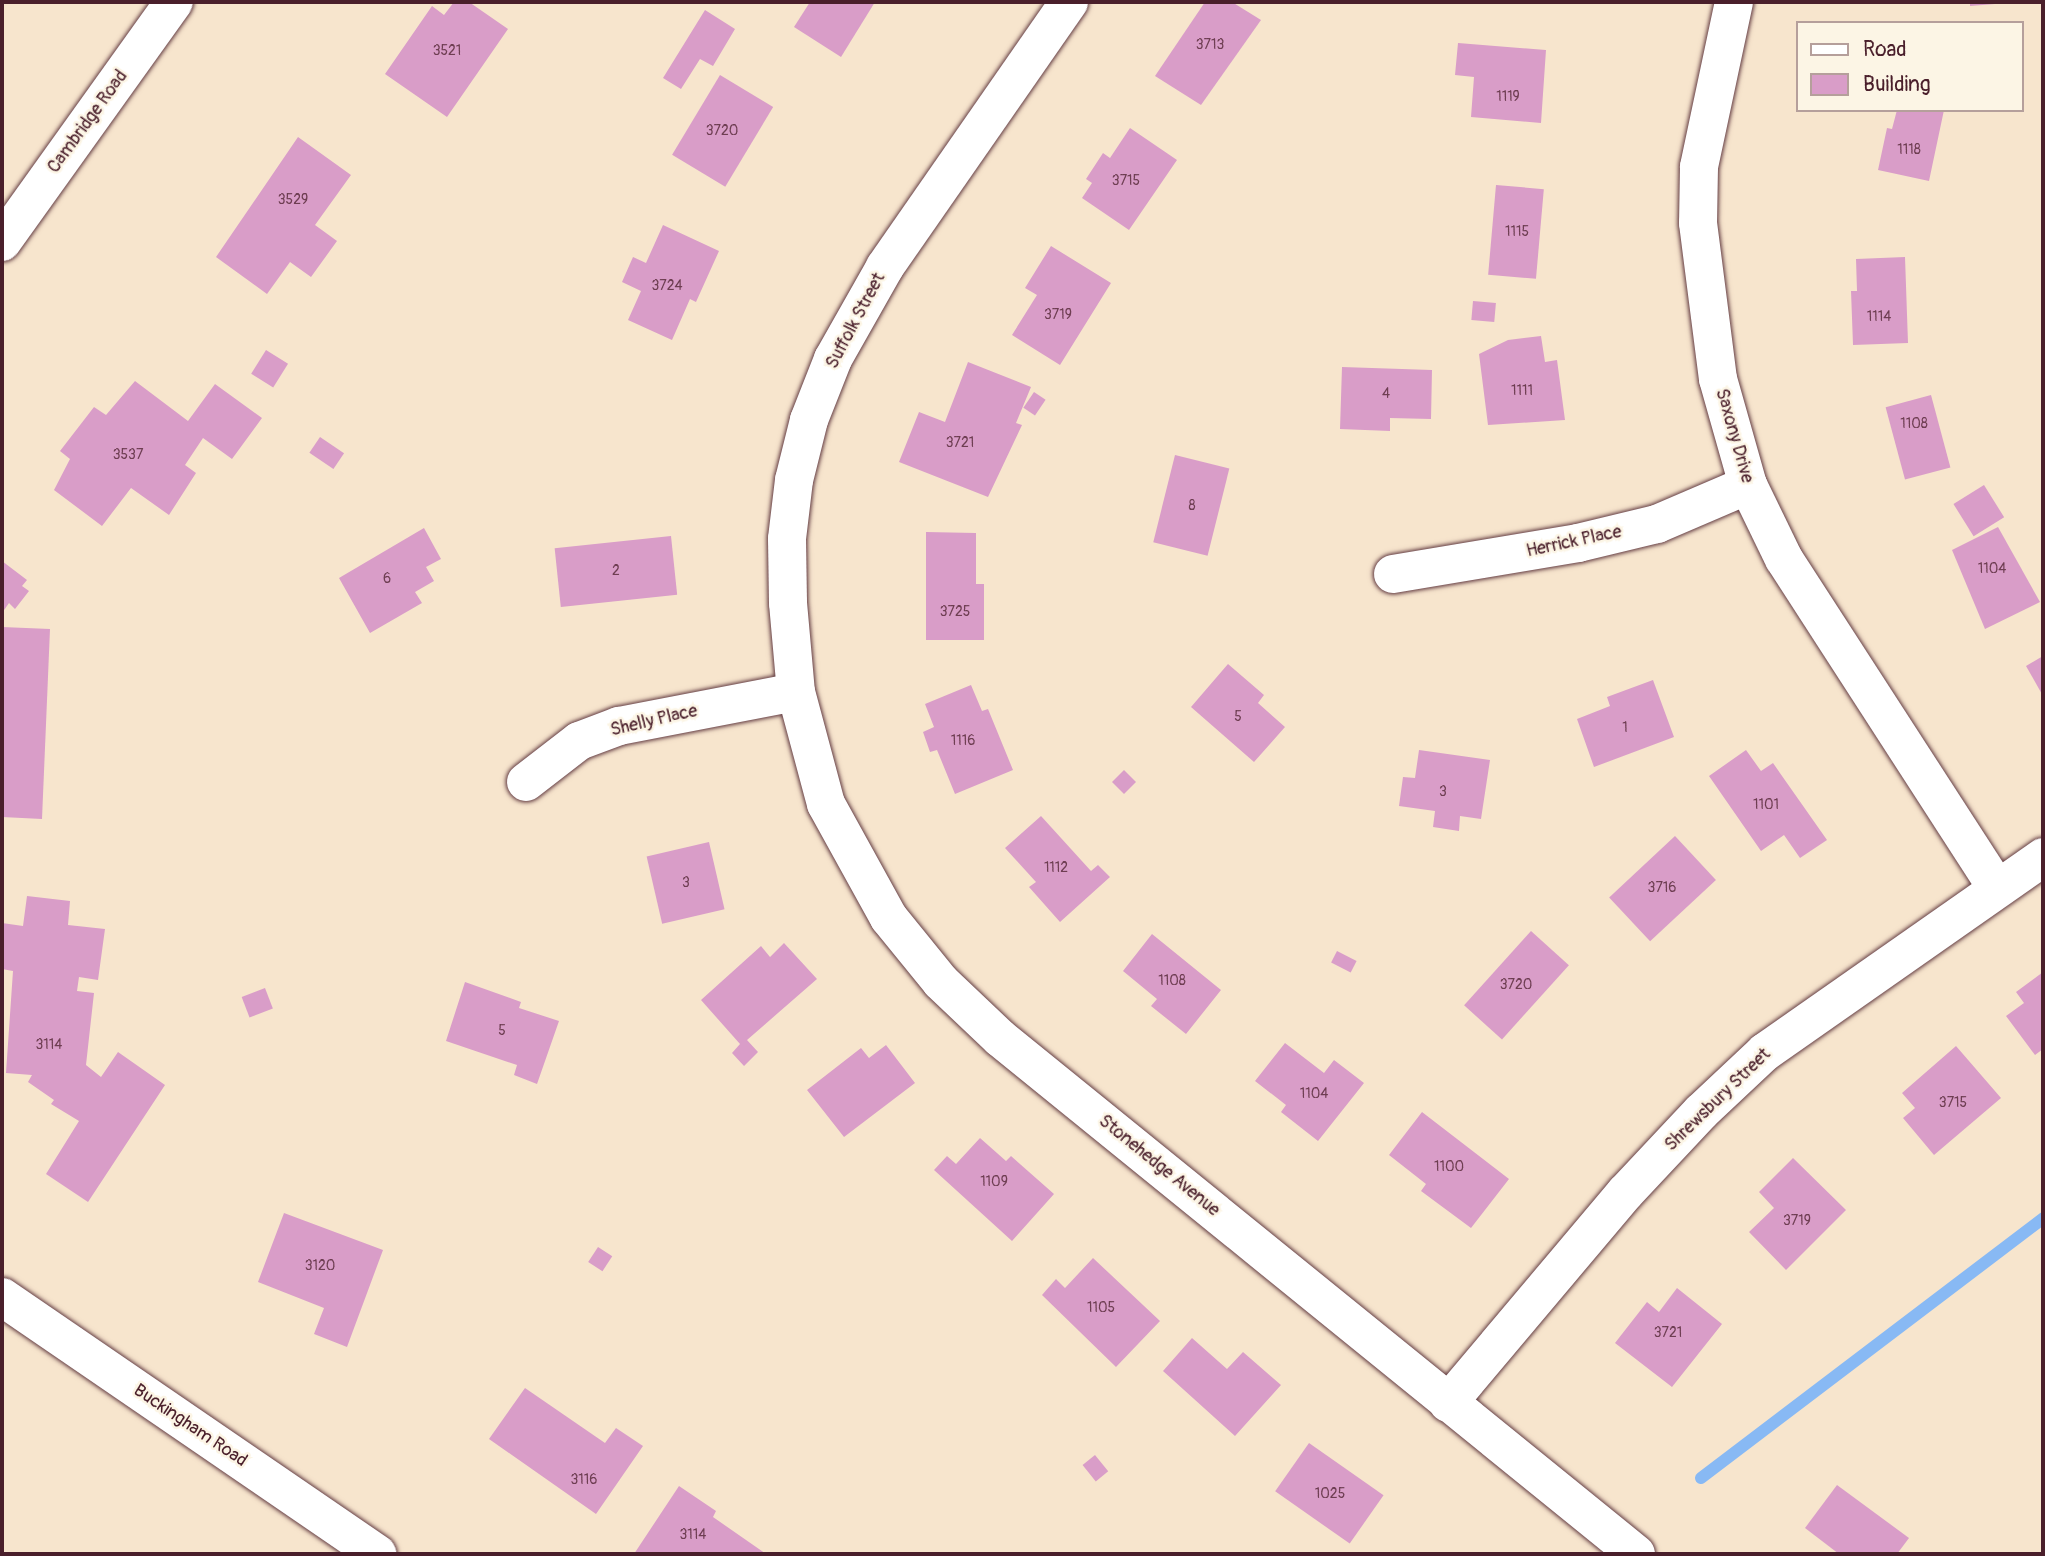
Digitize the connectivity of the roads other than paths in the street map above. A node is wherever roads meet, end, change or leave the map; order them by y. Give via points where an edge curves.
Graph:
1 (174, 2) edge
2 (1069, 2) edge
3 (1734, 2) edge
4 (2, 242) edge
5 (1748, 485) junction
6 (1393, 575) dead end
7 (796, 692) junction
8 (526, 782) dead end
9 (2043, 857) edge
10 (1997, 888) junction
11 (2, 1297) edge
12 (1448, 1403) junction
13 (377, 1554) edge
14 (1636, 1554) edge

1 - 4 street, Cambridge Road
2 - 7 street, Suffolk Street via 885,267 839,348 809,420 794,480 787,539
3 - 5 street, Saxony Drive via 1699,167 1698,223 1718,379
5 - 6 street, Herrick Place via 1657,524 1578,544
5 - 10 street, Saxony Drive via 1784,559
7 - 8 street, Shelly Place via 619,726 579,741
7 - 12 street, Stonehedge Avenue via 826,804 855,863 889,918 941,982 1000,1038
9 - 10 street, Shrewsbury Street
10 - 12 street, Shrewsbury Street via 1765,1052 1701,1112 1625,1193
11 - 13 street, Buckingham Road
12 - 14 street, Stonehedge Avenue

